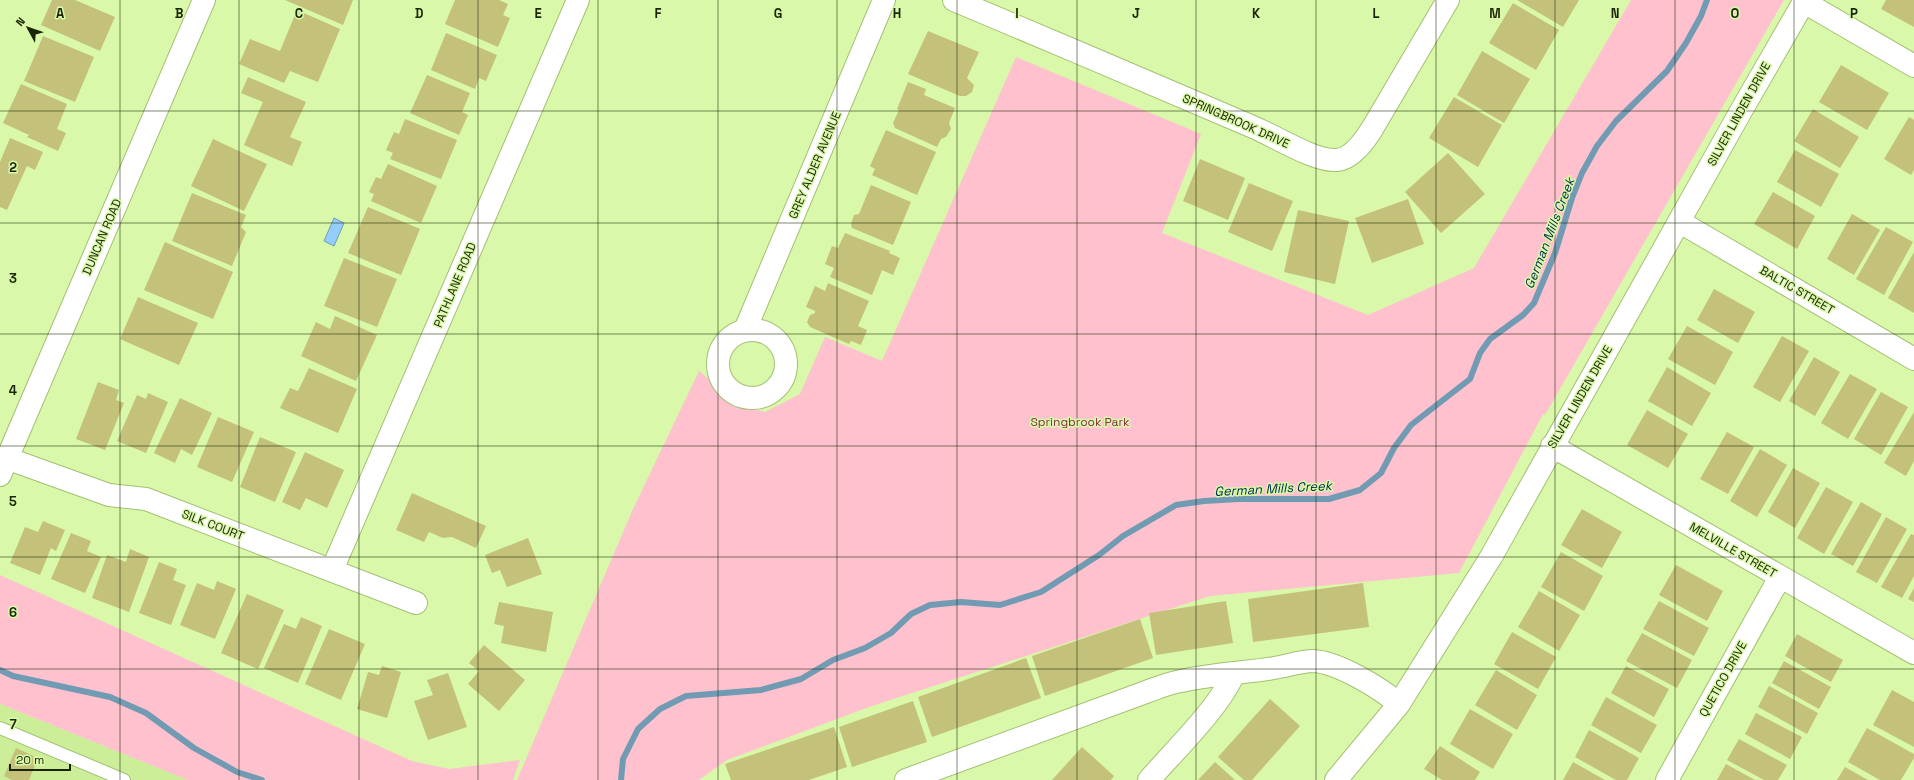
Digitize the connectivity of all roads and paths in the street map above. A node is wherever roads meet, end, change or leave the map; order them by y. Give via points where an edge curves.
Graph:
1 (204, 0) edge
2 (578, 0) edge
3 (884, 0) edge
4 (954, 0) edge
5 (1448, 0) edge
6 (1804, 1) edge
7 (1914, 66) edge
8 (1680, 222) junction
9 (745, 330) dead end
10 (1914, 359) edge
11 (1552, 446) junction
12 (3, 466) edge
13 (332, 570) junction
14 (1780, 577) junction
15 (416, 603) dead end
16 (1914, 652) edge
17 (1234, 673) junction
18 (1399, 704) junction
19 (0, 728) edge
20 (124, 780) edge
21 (906, 780) edge
22 (1149, 780) edge
23 (1336, 780) edge
24 (1667, 780) edge

1 - 12 street, DUNCAN ROAD
2 - 13 street, PATHLANE ROAD
3 - 9 street, GREY ALDER AVENUE
4 - 5 street, SPRINGBROOK DRIVE via 1250,125 1320,158 1339,160 1364,142
6 - 7 street
6 - 8 street, SILVER LINDEN DRIVE
8 - 10 street, BALTIC STREET
8 - 11 street, SILVER LINDEN DRIVE
11 - 14 street, MELVILLE STREET
11 - 18 street, SILVER LINDEN DRIVE via 1492,557
12 - 13 street, SILK COURT via 109,495 146,499
13 - 15 street, SILK COURT
14 - 16 street, MELVILLE STREET
14 - 24 street, QUETICO DRIVE
17 - 18 street via 1313,661 1330,664 1371,684
17 - 21 street via 1180,681 1152,690
17 - 22 street via 1207,713
18 - 23 street, SILVER LINDEN DRIVE
19 - 20 lane

